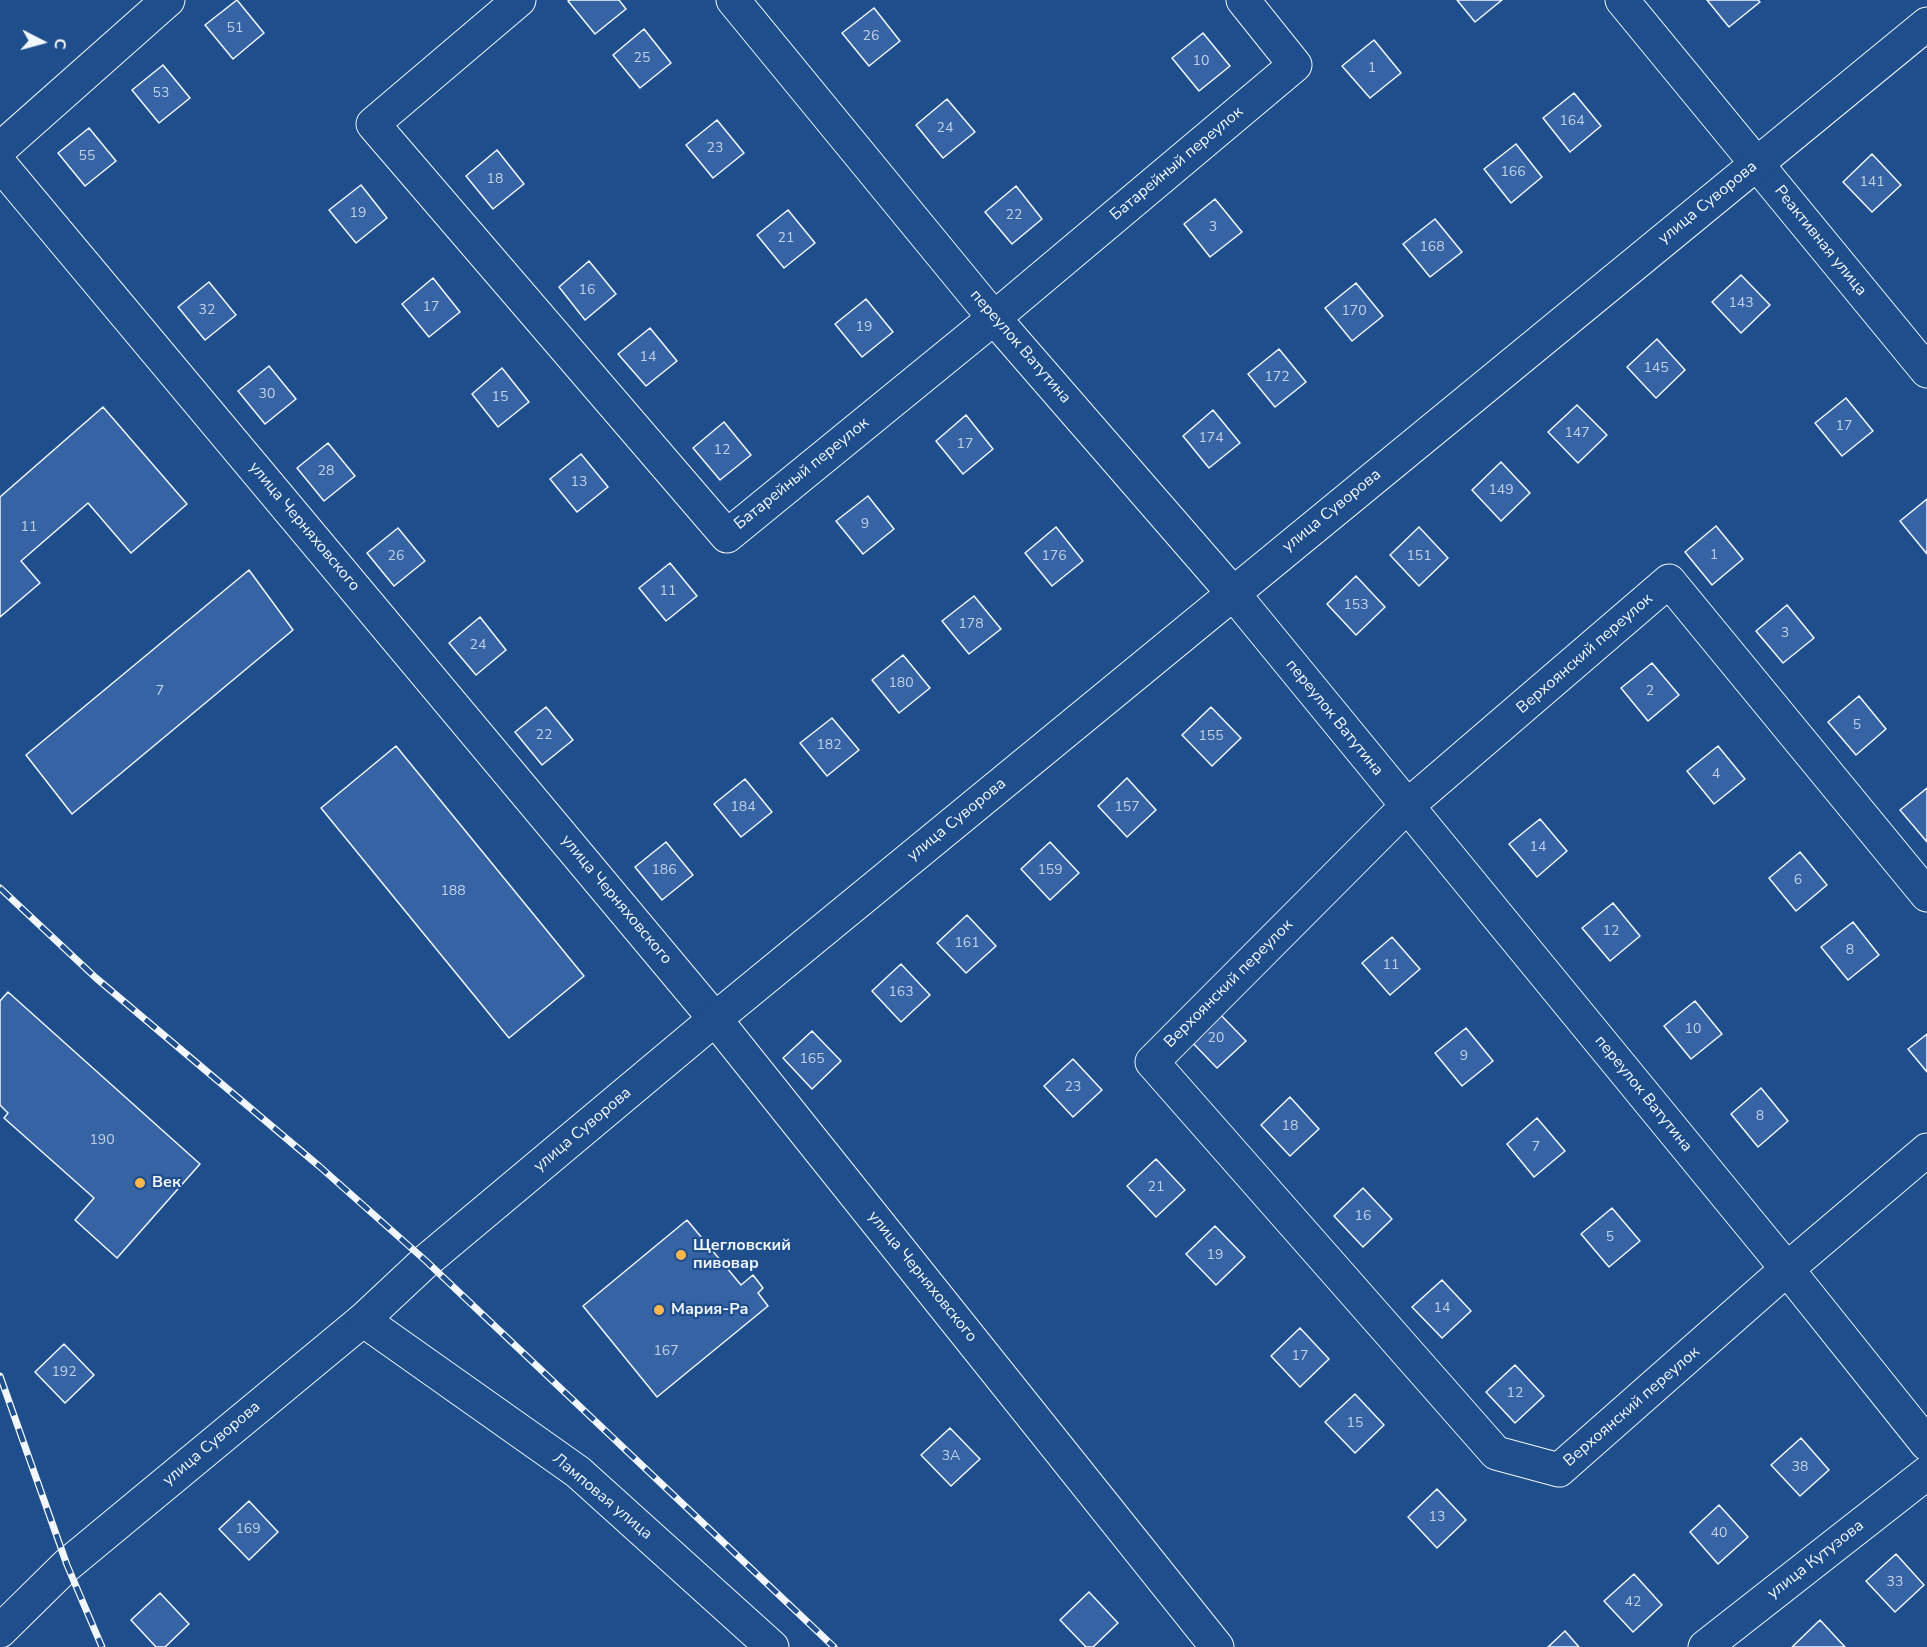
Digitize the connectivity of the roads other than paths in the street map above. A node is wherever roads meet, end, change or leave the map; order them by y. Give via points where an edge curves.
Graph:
1 (168, 0) edge
2 (519, 0) edge
3 (733, 0) edge
4 (1243, 0) edge
5 (1622, 0) edge
6 (1927, 24) edge
7 (0, 149) edge
8 (1756, 163) junction
9 (0, 164) edge
10 (994, 318) junction
11 (1927, 371) edge
12 (1232, 592) junction
13 (1406, 807) junction
14 (1927, 895) edge
15 (715, 1019) junction
16 (1927, 1150) edge
17 (1787, 1269) junction
18 (363, 1320) junction
19 (1927, 1444) edge
20 (1927, 1473) edge
21 (0, 1631) edge
22 (771, 1647) edge
23 (1217, 1647) edge
24 (1706, 1647) edge

1 - 7 street
2 - 10 street, Батарейный переулок via 373,124 726,536
3 - 10 street, переулок Ватутина
4 - 10 street, Батарейный переулок via 1295,65
5 - 8 street, Реактивная улица
6 - 8 street, улица Суворова
8 - 11 street, Реактивная улица
8 - 12 street, улица Суворова
9 - 15 street, улица Черняховского
10 - 12 street, переулок Ватутина
12 - 13 street, переулок Ватутина
12 - 15 street, улица Суворова
13 - 14 street, Верхоянский переулок via 1669,582
13 - 17 street, переулок Ватутина
13 - 17 street, Верхоянский переулок via 1152,1062 1496,1454 1559,1470
15 - 18 street, улица Суворова via 426,1261
15 - 23 street, улица Черняховского
16 - 17 street, Верхоянский переулок
17 - 19 street, переулок Ватутина
18 - 21 street, улица Суворова via 67,1565
18 - 22 street, Ламповая улица via 578,1472
20 - 24 street, улица Кутузова

